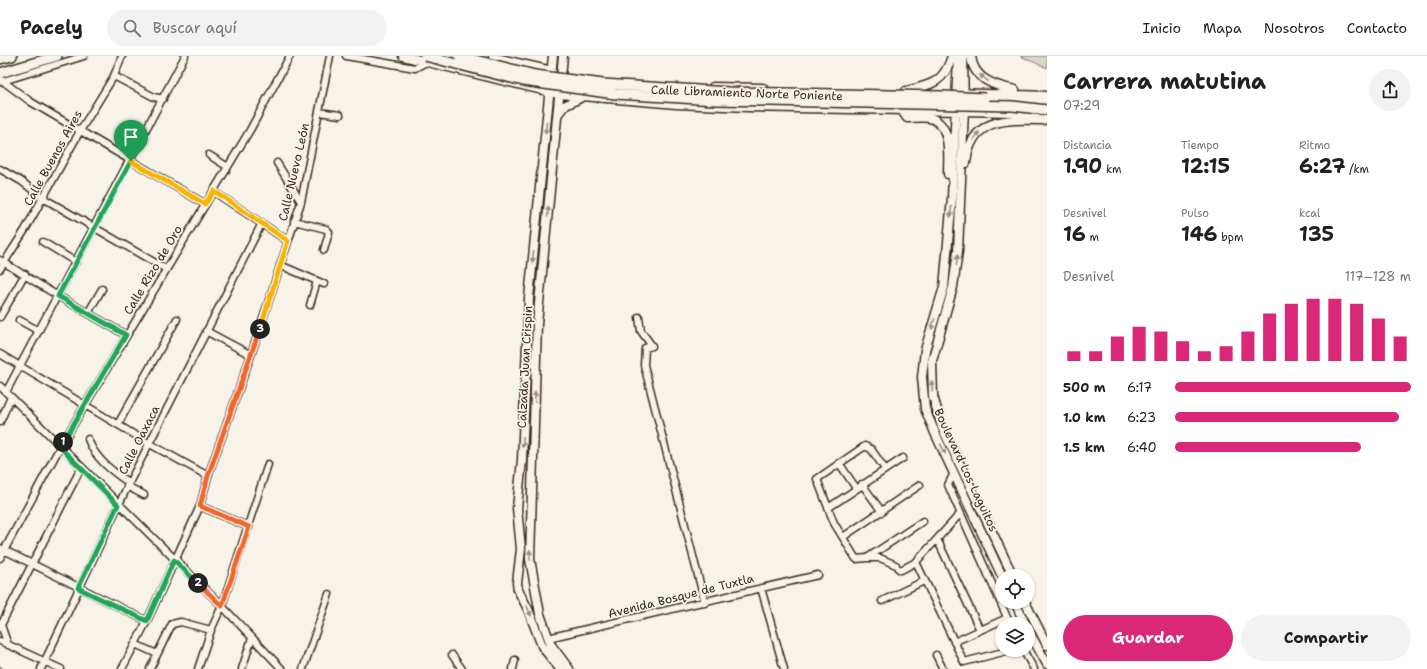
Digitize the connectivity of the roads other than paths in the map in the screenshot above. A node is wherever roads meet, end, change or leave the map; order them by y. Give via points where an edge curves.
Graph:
1 (12, 56) edge
2 (57, 56) edge
3 (84, 56) edge
4 (122, 56) edge
5 (185, 56) edge
6 (290, 56) edge
7 (330, 56) edge
8 (346, 56) edge
9 (403, 56) edge
10 (459, 56) edge
11 (472, 56) edge
12 (492, 56) edge
13 (553, 56) edge
14 (952, 56) edge
15 (958, 56) edge
16 (963, 56) edge
17 (971, 56) edge
18 (563, 57) edge
19 (426, 59) edge
20 (0, 60) edge
21 (551, 72) junction
22 (114, 76) junction
23 (561, 76) junction
24 (0, 79) edge
25 (534, 89) junction
26 (906, 92) junction
27 (550, 93) junction
28 (961, 93) junction
29 (559, 94) junction
30 (1034, 94) junction
31 (585, 96) junction
32 (1047, 96) edge
33 (163, 99) junction
34 (1047, 102) edge
35 (901, 109) junction
36 (960, 110) junction
37 (1047, 110) edge
38 (548, 111) junction
39 (319, 112) junction
40 (340, 115) dead end
41 (557, 115) junction
42 (1047, 117) edge
43 (1047, 120) edge
44 (80, 131) junction
45 (209, 155) dead end
46 (131, 161) junction
47 (277, 163) dead end
48 (228, 167) junction
49 (0, 169) edge
50 (214, 191) junction
51 (44, 198) junction
52 (956, 199) junction
53 (301, 202) junction
54 (205, 204) junction
55 (294, 222) junction
56 (262, 223) junction
57 (94, 228) junction
58 (288, 241) junction
59 (42, 242) dead end
60 (324, 250) dead end
61 (2, 261) edge
62 (76, 262) junction
63 (280, 265) junction
64 (0, 269) edge
65 (166, 269) junction
66 (25, 274) junction
67 (317, 281) junction
68 (324, 284) dead end
69 (102, 289) dead end
70 (58, 296) junction
71 (310, 305) dead end
72 (88, 313) junction
73 (0, 317) edge
74 (639, 317) dead end
75 (177, 319) dead end
76 (19, 320) dead end
77 (39, 331) junction
78 (206, 331) junction
79 (126, 335) junction
80 (0, 354) edge
81 (251, 354) junction
82 (20, 366) junction
83 (0, 386) edge
84 (6, 392) junction
85 (11, 397) junction
86 (86, 405) junction
87 (0, 422) edge
88 (118, 424) junction
89 (88, 439) dead end
90 (150, 444) junction
91 (60, 447) junction
92 (903, 458) dead end
93 (840, 463) junction
94 (268, 464) dead end
95 (81, 468) junction
96 (885, 469) junction
97 (954, 473) junction
98 (208, 476) junction
99 (128, 484) junction
100 (862, 484) junction
101 (920, 485) dead end
102 (856, 488) junction
103 (144, 495) dead end
104 (118, 505) junction
105 (200, 506) junction
106 (828, 508) junction
107 (882, 512) junction
108 (960, 514) junction
109 (923, 521) dead end
110 (989, 526) junction
111 (249, 527) junction
112 (980, 530) junction
113 (843, 537) junction
114 (937, 539) junction
115 (2, 549) edge
116 (0, 558) edge
117 (867, 558) junction
118 (174, 560) junction
119 (916, 562) junction
120 (31, 564) junction
121 (999, 569) edge
122 (1010, 569) edge
123 (818, 575) dead end
124 (517, 580) junction
125 (532, 580) junction
126 (924, 581) junction
127 (78, 588) junction
128 (761, 588) junction
129 (518, 590) junction
130 (534, 590) junction
131 (328, 594) dead end
132 (882, 601) dead end
133 (705, 602) junction
134 (222, 606) junction
135 (1029, 609) edge
136 (1006, 617) edge
137 (147, 621) junction
138 (0, 624) edge
139 (995, 625) edge
140 (211, 630) junction
141 (980, 630) junction
142 (252, 638) junction
143 (548, 638) junction
144 (0, 641) edge
145 (954, 642) junction
146 (1035, 643) edge
147 (135, 644) junction
148 (8, 645) junction
149 (1047, 645) edge
150 (157, 654) junction
151 (995, 654) edge
152 (452, 655) dead end
153 (936, 655) dead end
154 (1027, 657) edge
155 (515, 660) dead end
156 (45, 661) junction
157 (1047, 664) edge
158 (40, 669) edge
159 (61, 669) edge
160 (122, 669) edge
161 (150, 669) edge
162 (198, 669) edge
163 (242, 669) edge
164 (282, 669) edge
165 (302, 669) edge
166 (462, 669) edge
167 (513, 669) edge
168 (560, 669) edge
169 (569, 669) edge
170 (784, 669) edge
171 (943, 669) edge
172 (1034, 669) edge

1 - 20 highway
2 - 24 highway
3 - 24 street
4 - 22 street, Calle Buenos Aires
5 - 33 street
6 - 48 street, Calle Rizo de Oro
7 - 39 street, Calle Nuevo León
8 - 19 street via 415,68
9 - 19 main road, Calle Libramiento Norte Poniente
10 - 34 highway, Calle Libramiento Norte Poniente, bridge via 535,76 610,85 729,92 943,96
11 - 21 main road, Calle Libramiento Norte Poniente
12 - 21 street
13 - 21 main road, Calzada Juan Crispin
14 - 26 main road via 947,70 939,80
15 - 28 main road
16 - 28 main road
30 -> 17 main road via 994,85 985,80 975,68
18 - 23 main road, Calzada Juan Crispin
19 - 25 main road, Calle Libramiento Norte Poniente
19 - 37 highway, Calle Libramiento Norte Poniente, bridge via 523,81 615,94 715,100 1013,106
21 - 23 main road, Calle Libramiento Norte Poniente
21 - 27 main road, Calzada Juan Crispin
22 - 33 street via 154,97
22 - 44 street, Calle Buenos Aires
23 - 26 main road, Calle Libramiento Norte Poniente via 700,86
23 - 29 main road, Calzada Juan Crispin
24 - 44 street via 31,102
25 - 27 main road, Calle Libramiento Norte Poniente
25 - 38 main road via 545,101
26 - 28 main road, Calle Libramiento Norte Poniente
27 - 29 main road, Calle Libramiento Norte Poniente
27 - 38 main road, Calzada Juan Crispin
28 - 30 main road, Calle Libramiento Norte Poniente
28 - 36 main road, Boulevard Los Laguitos
29 - 31 main road, Calle Libramiento Norte Poniente
29 - 41 main road, Calzada Juan Crispin
30 - 32 main road, Calle Libramiento Norte Poniente
31 - 35 main road, Calle Libramiento Norte Poniente via 692,105
31 - 41 main road via 574,99
33 - 46 street
35 - 36 main road, Calle Libramiento Norte Poniente
35 - 52 main road via 907,118 933,119 943,128 949,187
36 - 42 main road, Calle Libramiento Norte Poniente via 1015,112
36 - 52 main road, Boulevard Los Laguitos
38 -> 124 main road, Calzada Juan Crispin via 529,298 522,460 517,508 521,545
39 - 40 street
39 - 53 street, Calle Nuevo León
125 -> 41 main road, Calzada Juan Crispin via 530,540 537,324
52 -> 43 main road via 966,157 979,131 1003,120
44 - 46 street
44 - 51 street, Calle Buenos Aires
45 - 48 street
46 - 54 street
46 - 57 street
47 - 53 street
48 - 50 street, Calle Rizo de Oro
49 - 51 street
50 - 54 street, Calle Rizo de Oro
50 - 56 street
51 - 57 street
51 - 61 street, Calle Buenos Aires
52 -> 97 main road, Boulevard Los Laguitos via 944,287 925,350 922,377 925,408
110 -> 52 main road, Boulevard Los Laguitos via 942,427 933,396 932,361 956,274
53 - 55 street, Calle Nuevo León
54 - 65 street, Calle Rizo de Oro
55 - 58 street, Calle Nuevo León
55 - 60 street via 326,229 329,232
56 - 58 street
56 - 78 street, Calle Oaxaca
57 - 62 street
57 - 65 street
58 - 63 street, Calle Nuevo León
59 - 62 street
61 - 64 street, Calle Buenos Aires
61 - 66 street
62 - 70 street
63 - 67 street
63 - 81 street, Calle Nuevo León
65 - 79 street, Calle Rizo de Oro
66 - 70 street
66 - 73 street
67 - 68 street
67 - 71 street
69 - 72 street
70 - 72 street
70 - 77 street
72 - 79 street
74 - 133 street via 641,331 652,346 645,348 644,365
75 - 88 street
76 - 77 street
77 - 82 street
78 - 81 street
78 - 90 street, Calle Oaxaca
79 - 86 street, Calle Rizo de Oro
80 - 82 street
81 - 98 street, Calle Nuevo León
82 - 84 street
82 - 86 street
83 - 84 street
84 - 85 street
85 - 87 street
85 - 91 street
86 - 88 street
86 - 91 street, Calle Rizo de Oro
88 - 90 street
89 - 99 street via 104,464
90 - 98 street
90 - 99 street, Calle Oaxaca
91 - 95 street
91 - 115 street, Calle Rizo de Oro
92 - 96 street
93 - 96 street via 867,446
93 - 102 street
93 - 106 street via 817,479
94 - 111 street
95 - 104 street
95 - 120 street
96 - 100 street
97 - 108 street via 948,485
97 - 112 main road, Boulevard Los Laguitos
98 - 105 street, Calle Nuevo León
99 - 103 street
99 - 104 street, Calle Oaxaca
100 - 102 street
100 - 107 street
101 - 107 street
102 - 106 street
104 - 118 street
104 - 127 street, Calle Oaxaca
105 - 111 street
105 - 118 street, Calle Nuevo León
106 - 113 street
107 - 113 street
108 - 114 street
108 - 136 street
109 - 117 street
110 - 112 main road
110 - 122 main road, Boulevard Los Laguitos
111 - 134 street
112 - 121 main road, Boulevard Los Laguitos
113 - 117 street via 856,559
114 - 119 street
114 - 141 street
115 - 116 street, Calle Rizo de Oro
115 - 120 street
117 - 119 street via 880,558 899,568
118 - 134 street
118 - 137 street, Calle Nuevo León
119 - 126 street
120 - 127 street
120 - 138 street
123 - 128 street, Avenida Bosque de Tuxtla
124 - 125 main road
124 - 129 main road, Calzada Juan Crispin
125 - 130 main road, Calzada Juan Crispin
126 - 132 street
126 - 145 street
127 - 137 street
127 - 156 street, Calle Oaxaca
128 - 133 street, Avenida Bosque de Tuxtla
128 - 170 street
129 - 130 main road via 526,594
129 -> 168 main road, Calzada Juan Crispin via 542,646
130 - 143 main road, Calzada Juan Crispin
131 - 165 street
133 - 143 street, Avenida Bosque de Tuxtla
134 - 140 street
134 - 142 street
135 - 149 main road
137 - 147 street, Calle Nuevo León
138 - 148 street
139 - 141 street
140 - 150 street via 175,622 170,626
140 - 162 street
141 - 145 street
142 - 163 street
142 - 164 street
143 - 169 main road, Calzada Juan Crispin via 554,652
144 - 148 street
145 - 151 street via 964,662
146 - 157 main road
147 - 150 street
147 - 160 street, Calle Nuevo León
148 - 156 street
150 - 161 street
152 - 166 street
153 - 171 street
154 - 172 street
155 - 167 street
156 - 158 street, Calle Oaxaca
156 - 159 street

